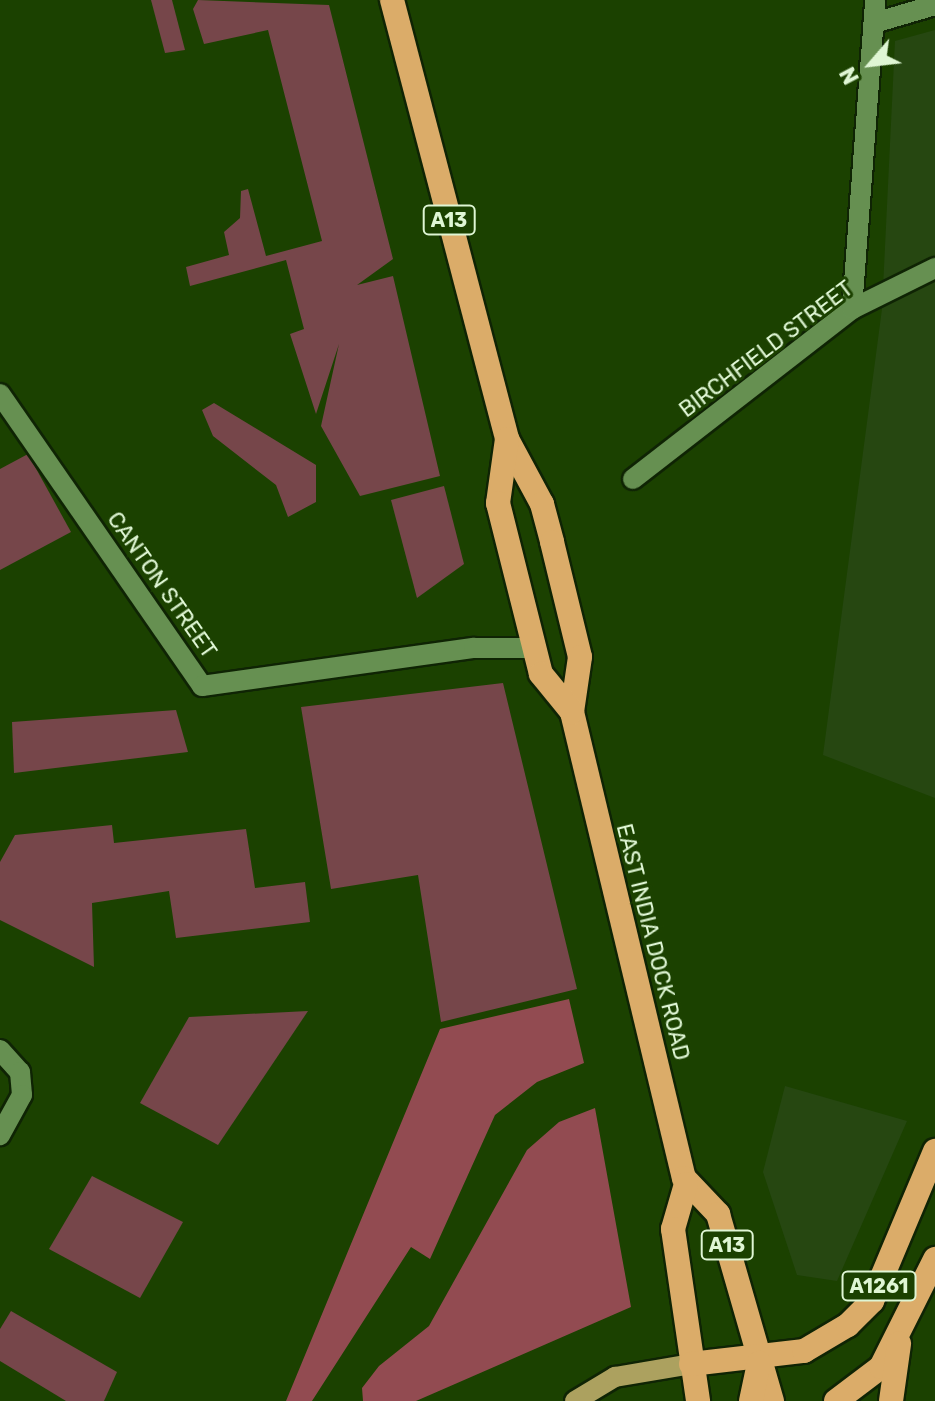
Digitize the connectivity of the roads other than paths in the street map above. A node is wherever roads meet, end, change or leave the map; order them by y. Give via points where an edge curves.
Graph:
1 (392, 0) edge
2 (875, 0) edge
3 (935, 5) edge
4 (874, 23) junction
5 (935, 268) edge
6 (852, 309) junction
7 (0, 394) edge
8 (507, 439) junction
9 (633, 479) dead end
10 (534, 648) junction
11 (572, 712) junction
12 (0, 1050) edge
13 (0, 1135) edge
14 (935, 1151) edge
15 (686, 1184) junction
16 (935, 1259) edge
17 (901, 1334) junction
18 (761, 1357) junction
19 (691, 1364) junction
20 (575, 1401) edge
21 (698, 1401) edge
22 (751, 1401) edge
23 (772, 1401) edge
24 (836, 1401) edge
25 (891, 1401) edge

1 - 8 highway, EAST INDIA DOCK ROAD / A13
2 - 4 street
3 - 4 street
4 - 6 street
5 - 6 street, BIRCHFIELD STREET
6 - 9 street, BIRCHFIELD STREET
7 - 10 street, CANTON STREET via 202,686
8 - 10 highway, EAST INDIA DOCK ROAD / A13 via 498,503
8 - 11 highway, EAST INDIA DOCK ROAD / A13 via 542,504 580,657
10 - 11 highway, EAST INDIA DOCK ROAD / A13 via 541,674
11 - 15 highway, EAST INDIA DOCK ROAD / A13
12 - 13 street via 20,1072 22,1095
14 - 18 highway, A1261 via 872,1301 829,1341
15 - 18 highway, A13 via 718,1214
15 - 19 highway, EAST INDIA DOCK ROAD / A13 via 673,1229
16 - 17 highway, A1261
17 - 24 highway, A1261 via 866,1383
17 - 25 highway, A1261
18 - 19 highway
18 - 22 highway
18 - 23 highway, A13
19 - 20 main road via 615,1377
19 - 21 highway, A13

